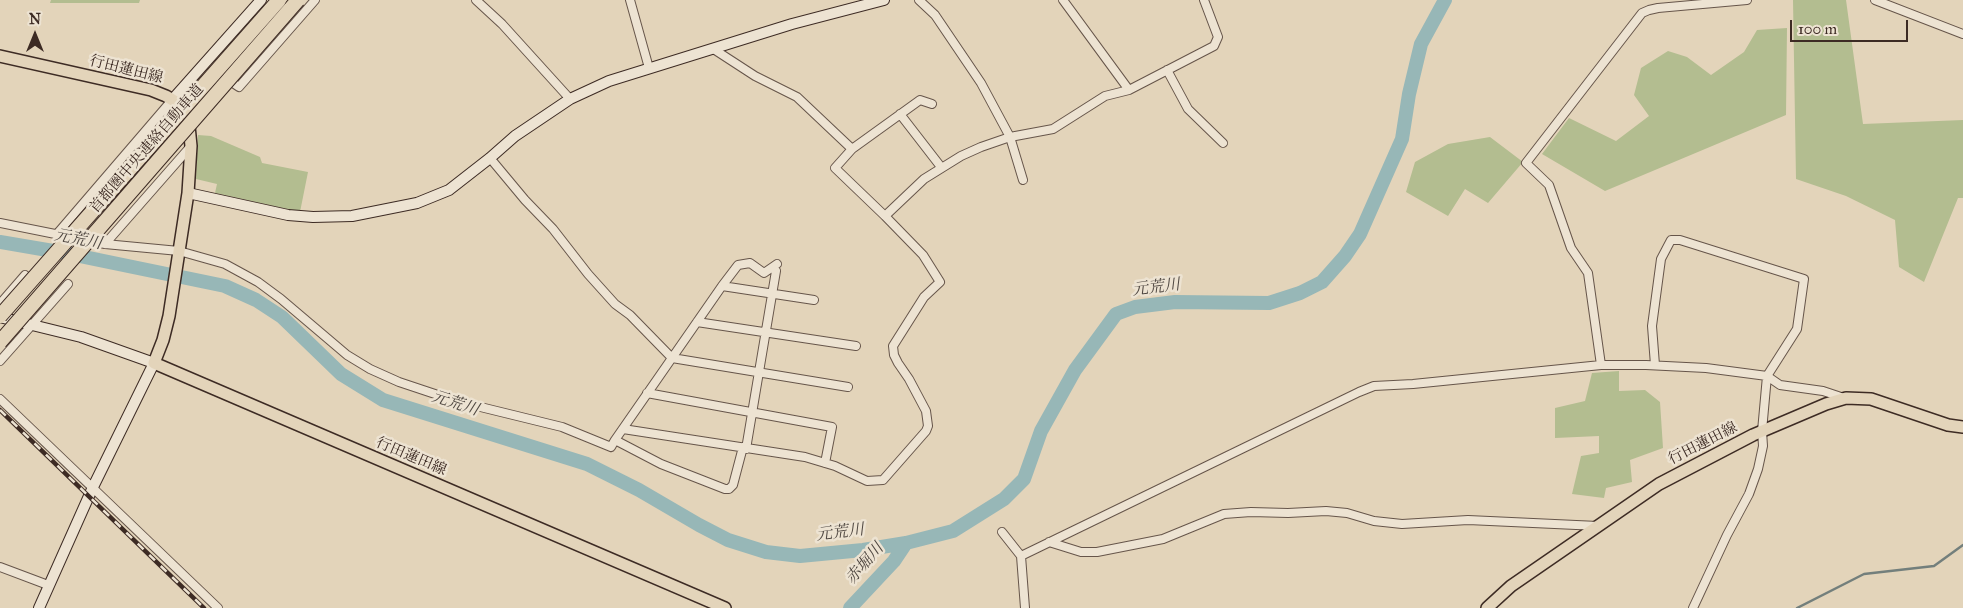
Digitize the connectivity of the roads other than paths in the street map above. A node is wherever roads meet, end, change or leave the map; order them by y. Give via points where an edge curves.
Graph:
1 (261, 0) edge
2 (278, 0) edge
3 (298, 0) edge
4 (315, 0) edge
5 (476, 0) edge
6 (630, 0) edge
7 (884, 0) edge
8 (919, 0) edge
9 (1063, 0) edge
10 (1204, 0) edge
11 (1747, 0) edge
12 (1875, 0) edge
13 (1963, 34) edge
14 (715, 50) junction
15 (0, 56) edge
16 (205, 62) junction
17 (649, 68) junction
18 (1167, 70) junction
19 (1128, 90) junction
20 (570, 99) junction
21 (172, 100) junction
22 (932, 104) dead end
23 (900, 114) junction
24 (1010, 137) junction
25 (1223, 143) dead end
26 (191, 146) junction
27 (852, 149) junction
28 (490, 158) junction
29 (941, 167) junction
30 (1023, 180) dead end
31 (188, 193) junction
32 (885, 216) junction
33 (0, 223) edge
34 (56, 235) junction
35 (105, 244) junction
36 (178, 253) junction
37 (25, 275) dead end
38 (68, 284) dead end
39 (722, 286) junction
40 (772, 294) junction
41 (814, 300) dead end
42 (0, 304) edge
43 (0, 316) edge
44 (697, 322) junction
45 (32, 324) junction
46 (765, 332) junction
47 (0, 342) edge
48 (856, 346) dead end
49 (672, 358) junction
50 (0, 362) edge
51 (154, 363) junction
52 (1601, 365) junction
53 (1655, 365) junction
54 (758, 372) junction
55 (1767, 376) junction
56 (848, 387) dead end
57 (647, 394) junction
58 (1846, 398) junction
59 (0, 399) edge
60 (752, 413) junction
61 (1963, 427) edge
62 (623, 429) junction
63 (1762, 431) junction
64 (615, 440) junction
65 (744, 448) junction
66 (825, 463) junction
67 (93, 488) junction
68 (1598, 526) junction
69 (1002, 532) dead end
70 (1049, 542) junction
71 (1021, 556) junction
72 (0, 567) edge
73 (48, 586) junction
74 (39, 608) edge
75 (218, 608) edge
76 (725, 608) edge
77 (1025, 608) edge
78 (1487, 608) edge
79 (1694, 608) edge

1 - 16 street
2 - 43 highway, 首都圏中央連絡自動車道, bridge
3 - 47 highway, 首都圏中央連絡自動車道, bridge
4 - 16 street via 239,87
5 - 20 street
6 - 17 street
7 - 14 street via 792,24
8 - 24 street via 935,15 981,83
9 - 19 street
10 - 18 street via 1218,37 1214,46
11 - 52 street via 1658,8 1642,14 1526,164 1549,185 1570,248 1588,273
12 - 13 street
14 - 17 street
14 - 27 street via 755,76 797,97
15 - 21 main road, 行田蓮田線 via 151,90
16 - 21 street
17 - 20 street via 609,81
18 - 19 street
18 - 25 street via 1188,109
19 - 24 street via 1105,96 1053,128
20 - 28 street via 515,136
21 - 26 main road, 行田蓮田線 via 181,105 188,116
21 - 34 street
22 - 23 street via 920,100
23 - 27 street
23 - 29 street
24 - 29 street
24 - 30 street
26 - 31 main road, 行田蓮田線
26 - 35 street
27 - 32 street via 835,168
28 - 31 street via 449,190 432,198 352,216 313,218 288,215
28 - 49 street via 615,304
29 - 32 street
31 - 36 main road, 行田蓮田線
32 - 66 street via 923,255 939,279 939,284 924,297 892,350 926,411 928,426 882,480 867,481
33 - 34 street
34 - 35 street
35 - 36 street
36 - 51 main road, 行田蓮田線 via 163,340
36 - 64 street via 226,264 258,282 347,355 377,372 456,401 562,427 611,447
37 - 42 street
38 - 45 street
39 - 40 street
39 - 40 street via 738,265 750,263 764,273 776,267
39 - 44 street
40 - 41 street
40 - 46 street
43 - 45 street
44 - 46 street
44 - 49 street
45 - 50 street
45 - 51 street via 81,337
46 - 48 street
46 - 54 street
49 - 54 street
49 - 57 street
51 - 67 street
51 - 76 main road, 行田蓮田線
52 - 53 street
52 - 70 street via 1374,386
53 - 55 street
53 - 55 street via 1652,326 1662,259 1672,240 1680,240 1804,279 1797,329
54 - 56 street
54 - 60 street
55 - 58 street via 1780,385
55 - 63 street
57 - 60 street
57 - 62 street
58 - 61 main road, 行田蓮田線 via 1884,402 1948,425
58 - 63 main road, 行田蓮田線
59 - 67 street
60 - 65 street
60 - 66 street via 832,427
62 - 64 street
62 - 65 street
63 - 68 main road, 行田蓮田線 via 1659,484
63 - 79 street via 1763,446 1749,494
64 - 65 street via 661,464 725,489 733,485
65 - 66 street
67 - 73 street
67 - 75 street
68 - 70 street via 1468,520 1402,524 1326,511 1251,512 1224,514 1162,539 1097,552 1081,552
68 - 78 main road, 行田蓮田線 via 1510,586
69 - 71 street
70 - 71 street
71 - 77 street
72 - 73 street
73 - 74 street

